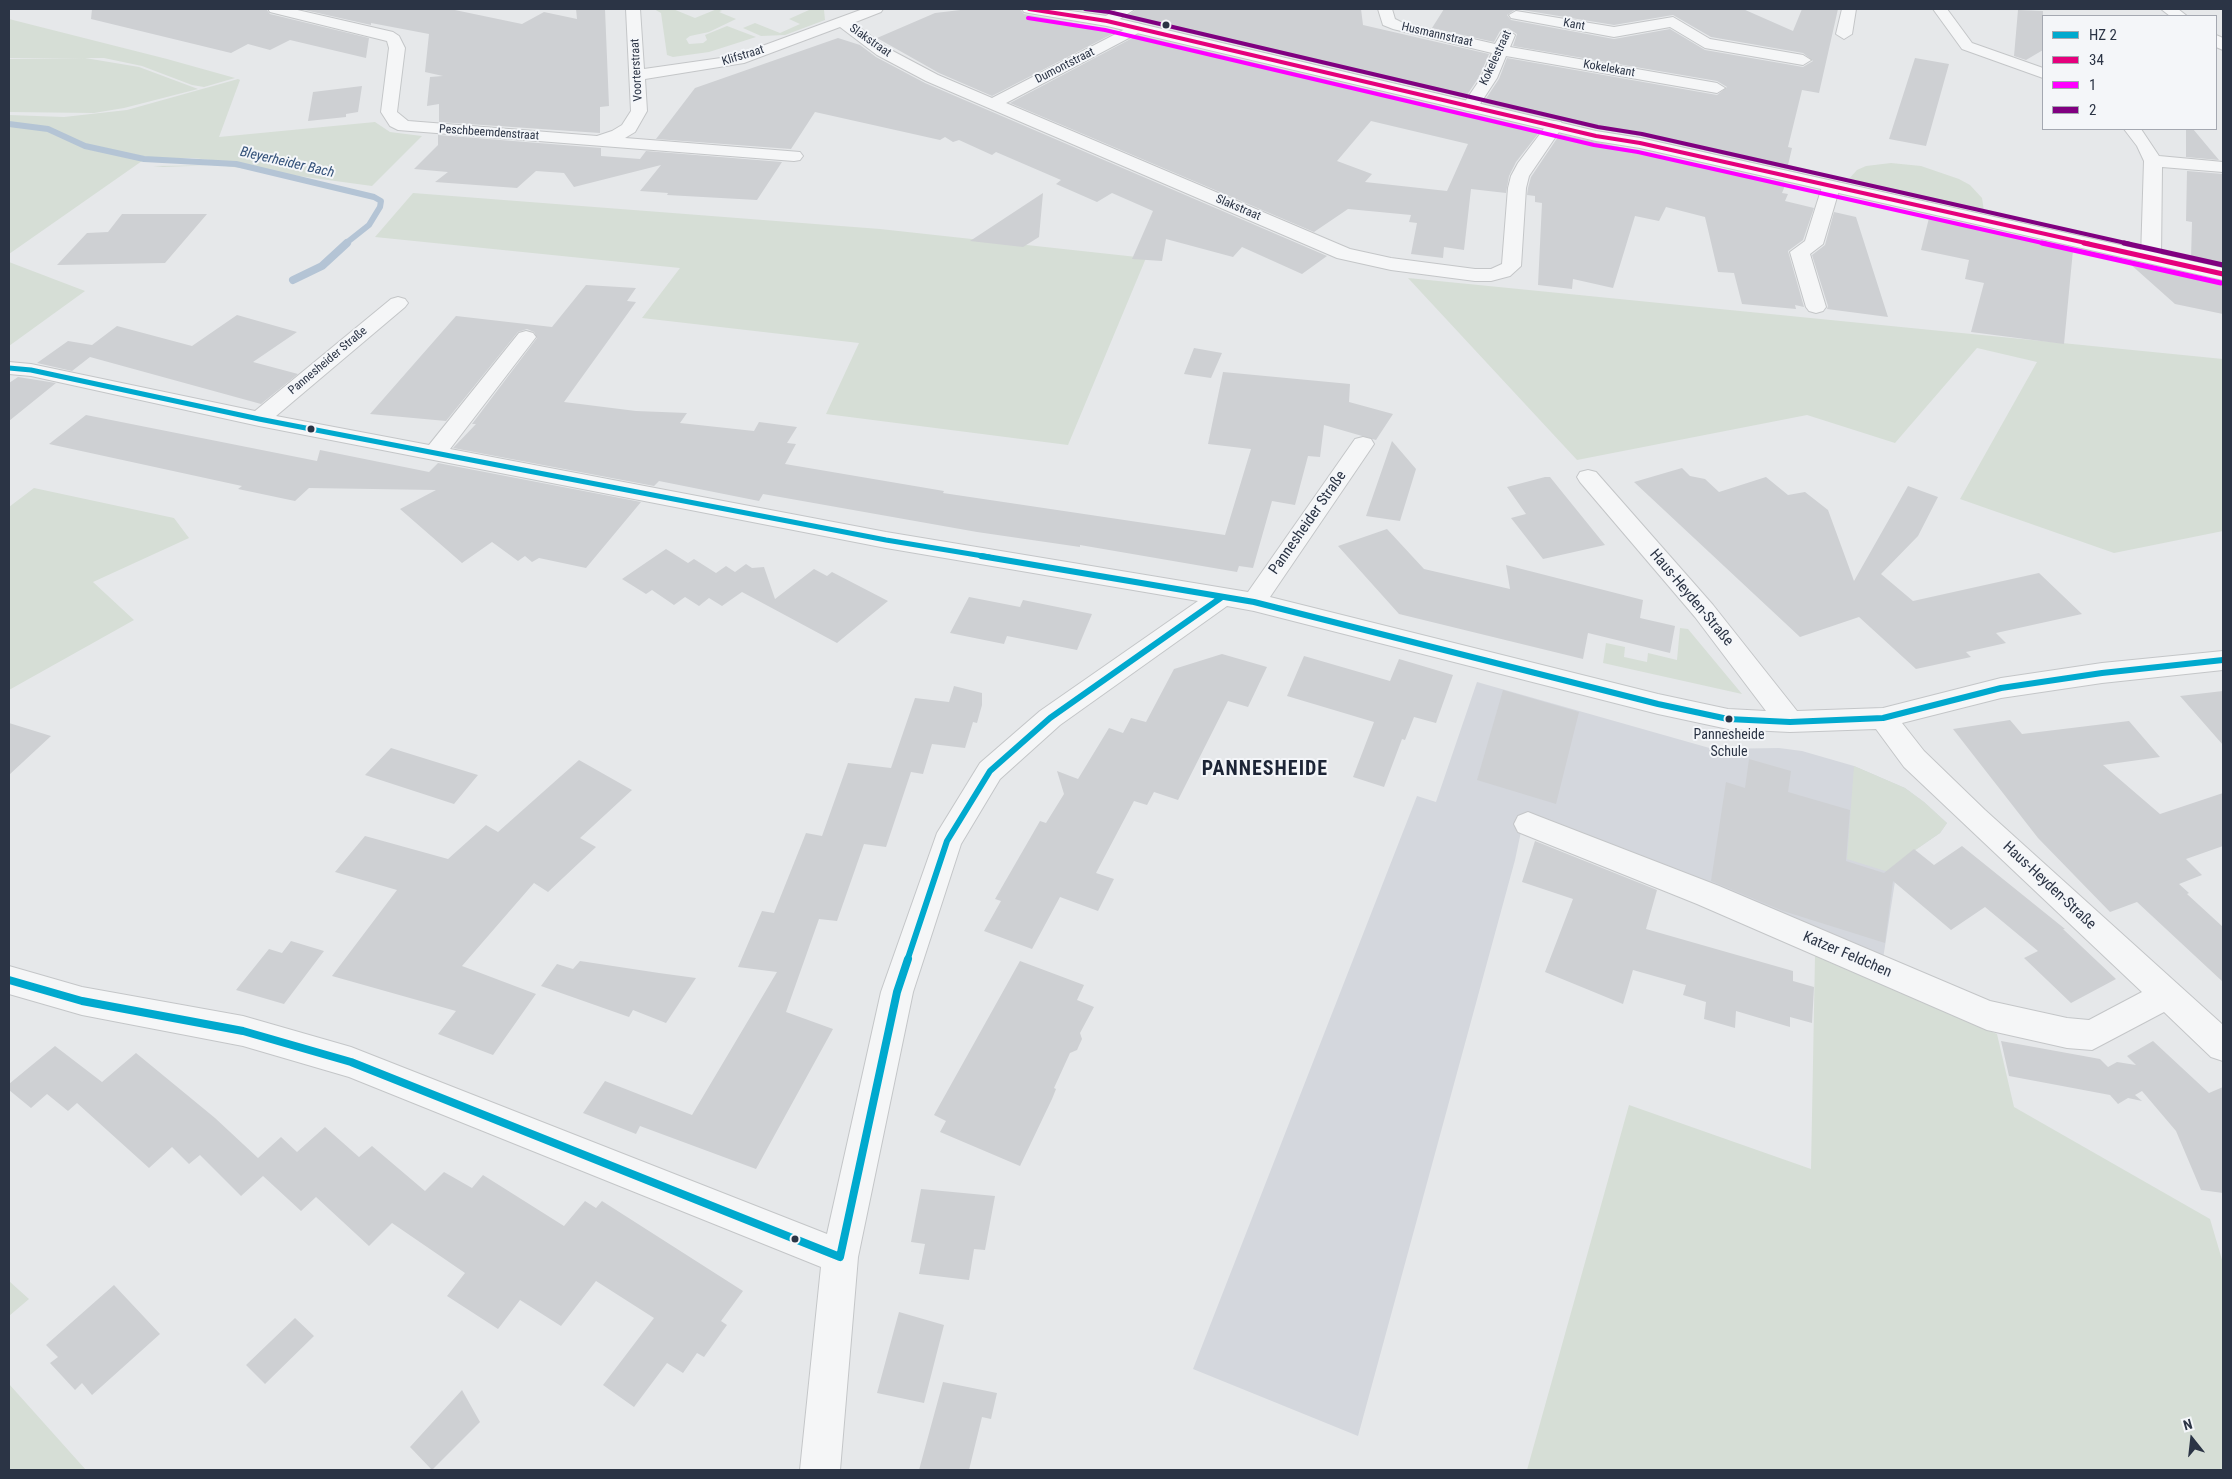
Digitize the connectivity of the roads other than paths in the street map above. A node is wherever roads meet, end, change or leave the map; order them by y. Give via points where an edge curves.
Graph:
1 (275, 9) edge
2 (633, 9) edge
3 (876, 9) edge
4 (1030, 9) edge
5 (1128, 9) edge
6 (1384, 9) edge
7 (1849, 9) edge
8 (1940, 9) edge
9 (1516, 12) edge
10 (1671, 15) edge
11 (1107, 21) junction
12 (843, 22) junction
13 (1138, 28) junction
14 (1632, 29) junction
15 (1844, 34) dead end
16 (1695, 36) junction
17 (1670, 41) dead end
18 (1654, 44) dead end
19 (1500, 50) junction
20 (1803, 60) dead end
21 (2042, 73) edge
22 (639, 75) junction
23 (1717, 88) dead end
24 (992, 104) junction
25 (1470, 106) junction
26 (1555, 126) junction
27 (2133, 130) edge
28 (600, 140) junction
29 (794, 156) dead end
30 (2154, 161) junction
31 (2223, 167) edge
32 (1831, 187) junction
33 (2151, 257) junction
34 (2223, 274) edge
35 (398, 303) dead end
36 (1816, 307) dead end
37 (526, 337) dead end
38 (9, 368) edge
39 (259, 418) junction
40 (1363, 444) dead end
41 (436, 451) junction
42 (1588, 477) dead end
43 (1222, 597) junction
44 (1254, 602) junction
45 (2223, 660) edge
46 (1883, 718) junction
47 (1790, 722) junction
48 (1528, 824) dead end
49 (9, 980) edge
50 (2167, 994) junction
51 (2223, 1046) edge
52 (840, 1257) junction
53 (820, 1470) edge

1 - 28 street, Peschbeemdenstraat via 394,39 397,48 388,112 404,126
2 - 22 street, Voorterstraat
3 - 12 street, Klifstraat
4 - 11 street
5 - 11 street
6 - 19 street, Husmannstraat via 1388,22 1398,26
7 - 15 street
8 - 21 street via 1967,46
9 - 14 street, Kant via 1614,32
9 - 19 street, Kokelestraat
10 - 14 street, Kant
10 - 16 street, Kant
11 - 13 street
12 - 22 street, Klifstraat via 738,60
12 - 24 street, Slakstraat via 883,52
13 - 24 street, Dumontstraat
13 - 25 street
14 - 18 street
16 - 17 street
16 - 20 street, Kant via 1705,43
19 - 23 street, Kokelekant
19 - 25 street, Kokelestraat via 1489,78
22 - 28 street, Voorterstraat via 640,111 629,128
24 - 26 street, Slakstraat via 1344,254 1475,275 1491,275 1510,266 1520,176
25 - 26 street
26 - 32 street
27 - 30 street
28 - 29 street, Peschbeemdenstraat
30 - 31 street
30 - 33 street
32 - 33 street
32 - 36 street via 1814,244 1800,252
33 - 34 street
35 - 39 street, Pannesheider Straße
37 - 41 street
38 - 39 street
39 - 41 street
40 - 44 street, Pannesheider Straße
41 - 43 street via 886,540
42 - 47 street, Haus-Heyden-Straße via 1704,611
43 - 44 street
43 - 52 street via 1050,718 990,771 946,841 897,992
44 - 47 street via 1658,704 1728,719
45 - 46 street via 2001,688
46 - 47 street
46 - 50 street, Haus-Heyden-Straße via 1914,759
48 - 50 street, Katzer Feldchen via 1708,895 1987,1015 2067,1033 2092,1035
49 - 52 street via 82,1001 243,1031 351,1062
50 - 51 street, Haus-Heyden-Straße
52 - 53 street

